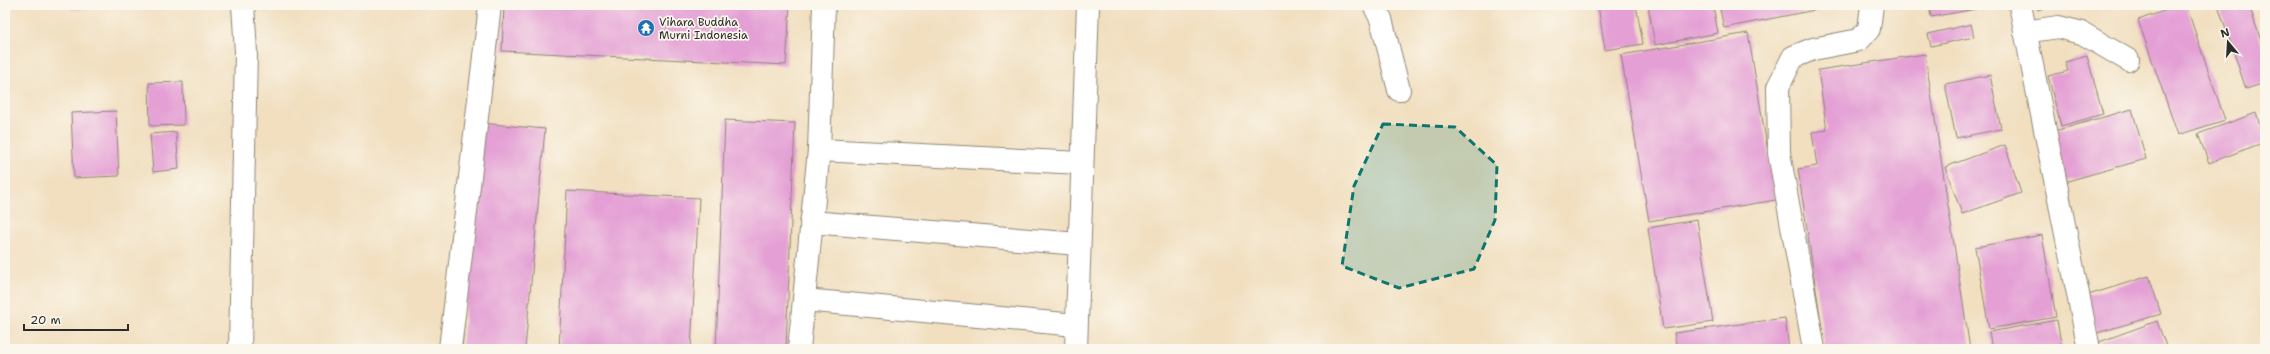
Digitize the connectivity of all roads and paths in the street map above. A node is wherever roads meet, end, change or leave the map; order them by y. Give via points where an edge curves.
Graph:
1 (243, 5) edge
2 (490, 5) edge
3 (824, 5) edge
4 (1088, 5) edge
5 (1374, 5) edge
6 (1872, 5) edge
7 (2020, 5) edge
8 (2025, 32) junction
9 (2128, 60) dead end
10 (1399, 90) dead end
11 (819, 150) junction
12 (1081, 163) junction
13 (811, 222) junction
14 (1079, 244) junction
15 (804, 300) junction
16 (1076, 325) junction
17 (240, 349) edge
18 (450, 349) edge
19 (799, 349) edge
20 (1076, 349) edge
21 (1814, 349) edge
22 (2089, 349) edge

1 - 17 street via 246,52
2 - 18 street
3 - 11 street
4 - 12 street
5 - 10 street via 1382,19
6 - 21 street via 1869,29 1859,40 1793,57 1778,87 1779,154
7 - 8 street
8 - 9 street via 2058,27 2082,33
8 - 22 street
11 - 12 street
11 - 13 street
12 - 14 street
13 - 14 street
13 - 15 street
14 - 16 street
15 - 16 street
15 - 19 street
16 - 20 street

